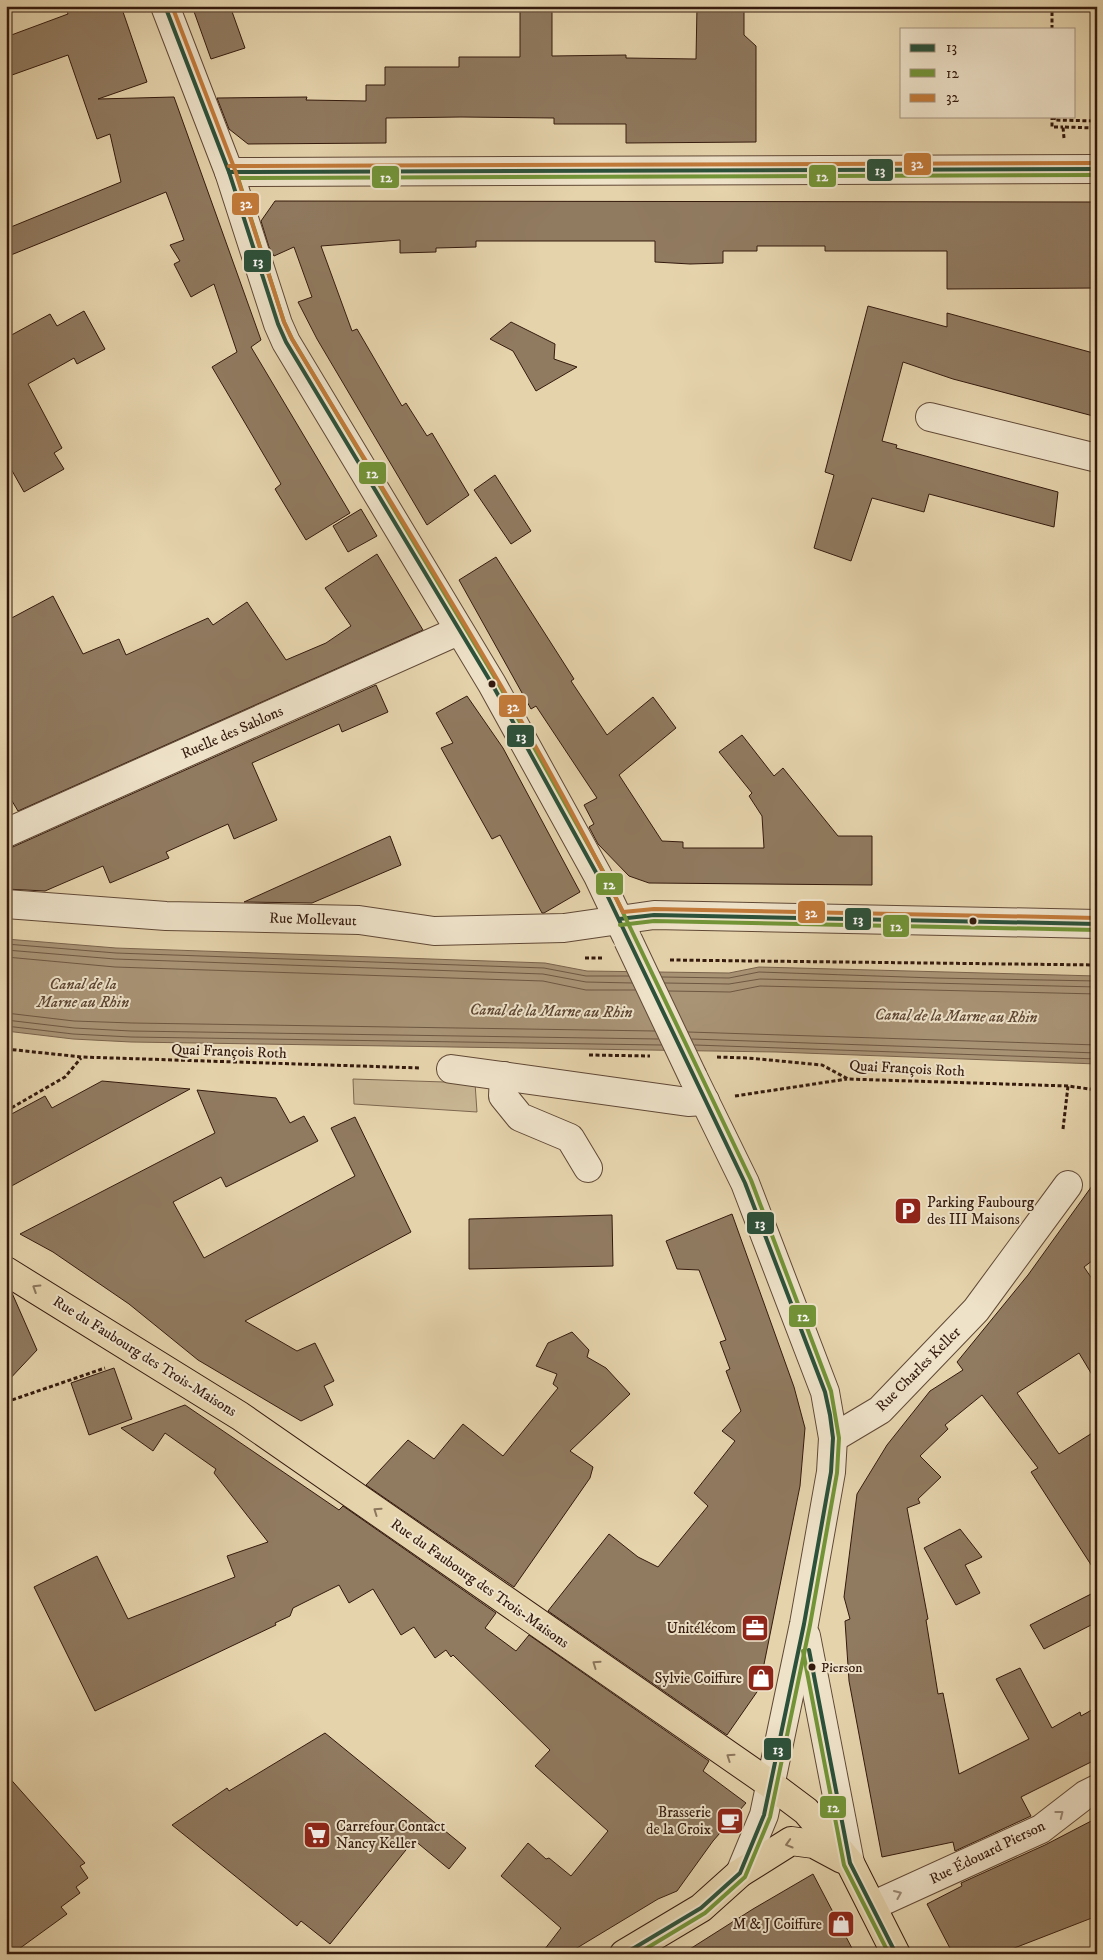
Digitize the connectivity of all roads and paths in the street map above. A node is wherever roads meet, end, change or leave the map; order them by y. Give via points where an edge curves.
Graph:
1 (166, 6) edge
2 (1052, 10) dead end
3 (1052, 28) edge
4 (1053, 118) edge
5 (1054, 118) edge
6 (1097, 121) edge
7 (1063, 127) junction
8 (1097, 128) edge
9 (1064, 142) dead end
10 (1097, 169) edge
11 (229, 172) junction
12 (930, 417) dead end
13 (1097, 458) edge
14 (458, 631) junction
15 (6, 833) edge
16 (6, 904) edge
17 (1097, 924) edge
18 (619, 940) junction
19 (582, 958) dead end
20 (660, 960) dead end
21 (1097, 965) edge
22 (6, 1049) edge
23 (82, 1057) junction
24 (719, 1057) dead end
25 (451, 1069) joint
26 (504, 1076) junction
27 (848, 1079) junction
28 (1068, 1086) junction
29 (1097, 1090) edge
30 (705, 1101) junction
31 (6, 1111) edge
32 (1063, 1128) dead end
33 (588, 1168) dead end
34 (1068, 1185) dead end
35 (6, 1271) edge
36 (106, 1368) dead end
37 (6, 1402) edge
38 (833, 1438) junction
39 (804, 1624) junction
40 (770, 1784) junction
41 (1097, 1789) edge
42 (850, 1863) junction
43 (740, 1873) junction
44 (872, 1906) junction
45 (624, 1954) edge
46 (896, 1954) edge

1 - 11 street
2 - 3 path
4 - 7 path via 1052,127
5 - 6 path
7 - 8 path
7 - 9 path
10 - 11 street
11 - 14 street via 286,342
12 - 13 street
14 - 15 street, Ruelle des Sablons
14 - 18 street via 492,684 598,876
16 - 18 street, Rue Mollevaut via 166,916 359,920 434,931 564,928
17 - 18 street, Rue Mollevaut via 654,915
18 - 19 path
18 - 30 street, bridge
20 - 21 path
22 - 23 path, Quai François Roth
23 - 25 path, Quai François Roth
23 - 31 path via 65,1077
24 - 27 path, Quai François Roth via 822,1065
25 - 26 street
26 - 30 street via 688,1102
26 - 33 street via 503,1096 520,1117 570,1138
27 - 28 path, Quai François Roth
27 - 30 path
28 - 29 path, Quai François Roth
28 - 32 path
30 - 38 street via 745,1183 825,1392
34 - 38 street, Rue Charles Keller via 976,1310 880,1410
40 -> 35 main road, Rue du Faubourg des Trois-Maisons via 240,1416
36 - 37 path
38 - 39 street via 831,1472
39 - 40 street
39 - 42 street
40 - 42 main road, Rue du Faubourg des Trois-Maisons via 806,1811
40 - 43 street via 764,1815
44 -> 41 street, Rue Édouard Pierson via 1040,1830
42 -> 43 main road via 814,1844 791,1841
42 - 44 main road, Rue du Faubourg des Trois-Maisons
43 - 45 main road via 701,1908
44 - 46 main road, Rue du Faubourg des Trois-Maisons

